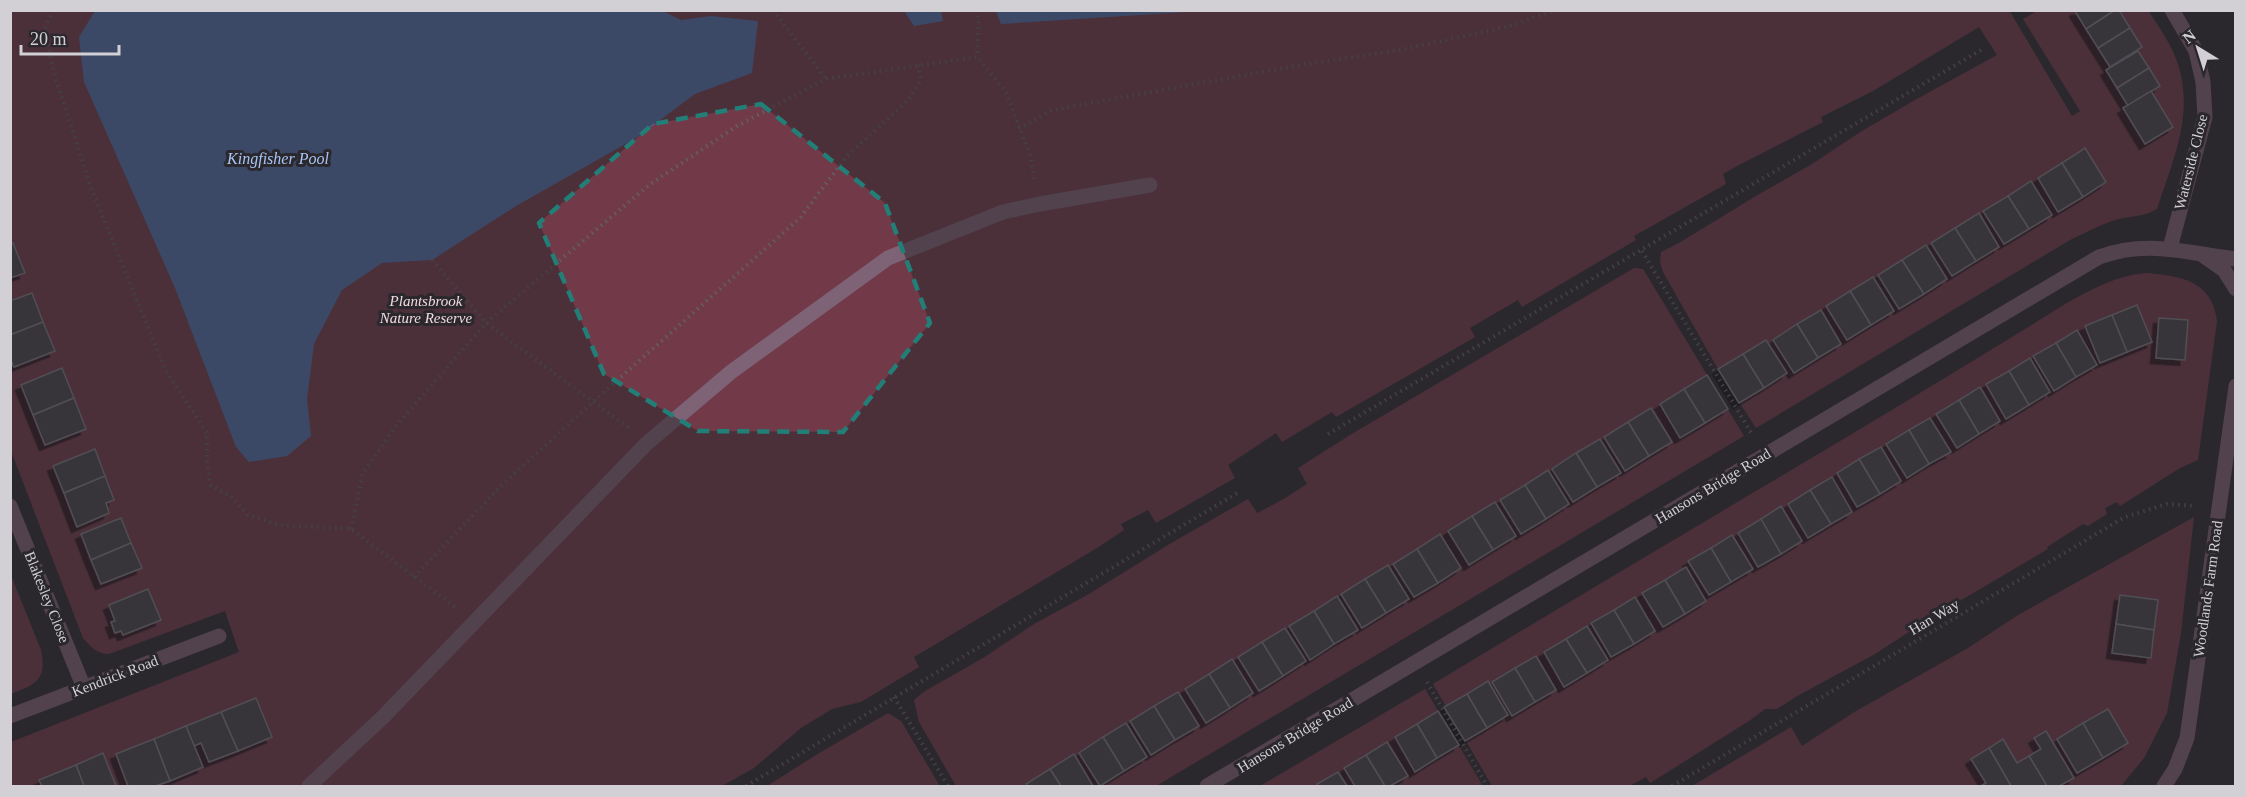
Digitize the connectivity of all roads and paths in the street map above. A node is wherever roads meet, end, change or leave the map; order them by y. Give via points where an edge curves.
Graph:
1 (52, 10) edge
2 (773, 10) edge
3 (976, 10) edge
4 (1556, 10) edge
5 (2172, 10) edge
6 (1981, 50) dead end
7 (977, 57) junction
8 (918, 65) junction
9 (826, 79) junction
10 (1019, 129) junction
11 (1150, 185) dead end
12 (1040, 204) junction
13 (2170, 248) junction
14 (1642, 251) junction
15 (2201, 255) junction
16 (2235, 259) edge
17 (432, 260) dead end
18 (2235, 289) edge
19 (486, 323) junction
20 (2235, 386) edge
21 (594, 401) junction
22 (1328, 434) dead end
23 (646, 444) junction
24 (1764, 455) junction
25 (1239, 492) dead end
26 (10, 506) edge
27 (2219, 508) junction
28 (351, 529) junction
29 (414, 577) junction
30 (475, 622) junction
31 (219, 636) dead end
32 (1416, 663) junction
33 (84, 688) junction
34 (894, 697) junction
35 (10, 716) edge
36 (309, 786) edge
37 (746, 786) edge
38 (948, 786) edge
39 (1207, 786) edge
40 (1487, 786) edge
41 (1672, 786) edge
42 (2164, 786) edge

1 - 28 path via 45,29 54,73 91,188 165,369 207,433 211,486 231,496 248,515 279,525
2 - 9 path
3 - 7 path
4 - 10 path via 1506,27 1400,50 1301,64 1052,110
5 - 13 street, Waterside Close via 2196,51 2205,117
6 - 14 path
7 - 8 path
7 - 10 path via 1006,92
8 - 9 path
8 - 21 path via 921,80 908,100 846,157 800,218
9 - 19 path via 737,126 649,185
10 - 12 path via 1030,155
11 - 12 street
12 - 23 street via 1003,213 888,258 731,372
13 - 15 street, Hansons Bridge Road
13 - 24 street, Hansons Bridge Road via 2149,246 2099,257
14 - 22 path
14 - 24 path
15 - 16 street, Hansons Bridge Road
15 - 18 street via 2224,270
17 - 19 path
19 - 21 path
19 - 28 path via 396,426 363,473
20 - 27 street, Woodlands Farm Road
21 - 23 path
21 - 29 path via 501,486
23 - 30 street
24 - 32 street, Hansons Bridge Road
25 - 34 path
26 - 33 street, Blakesley Close
27 - 41 path, Han Way via 2167,504 2125,517
27 - 42 street, Woodlands Farm Road via 2187,738
28 - 29 path
29 - 30 path
30 - 36 street
31 - 33 street, Kendrick Road
32 - 39 street, Hansons Bridge Road
32 - 40 path
33 - 35 street, Kendrick Road
34 - 37 path
34 - 38 path

